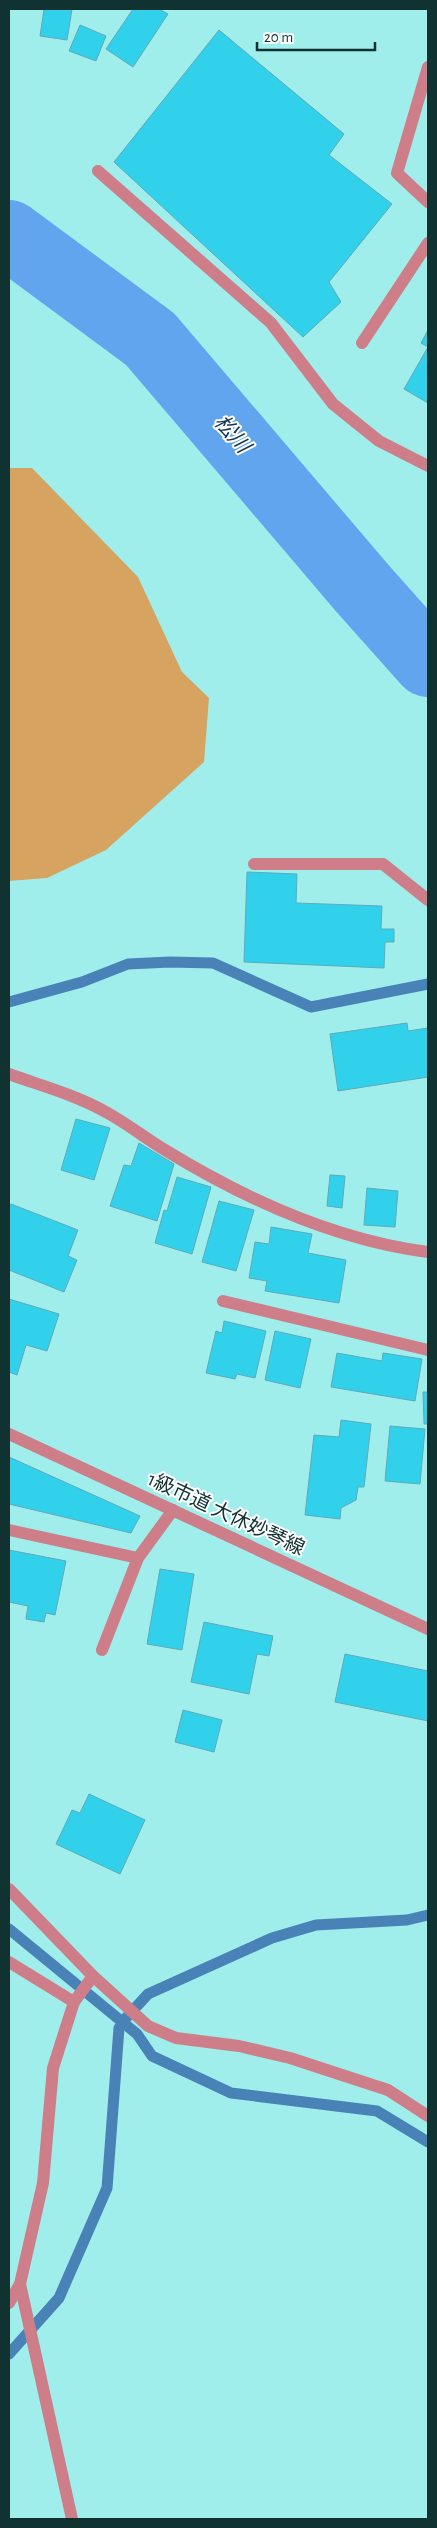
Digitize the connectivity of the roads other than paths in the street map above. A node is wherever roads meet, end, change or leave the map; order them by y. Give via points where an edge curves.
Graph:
1 (428, 67) edge
2 (98, 171) dead end
3 (428, 202) edge
4 (428, 243) edge
5 (362, 343) dead end
6 (428, 466) edge
7 (254, 864) dead end
8 (428, 900) edge
9 (9, 1074) edge
10 (428, 1252) edge
11 (223, 1301) dead end
12 (428, 1350) edge
13 (9, 1434) edge
14 (173, 1510) junction
15 (9, 1530) edge
16 (138, 1558) junction
17 (428, 1629) edge
18 (102, 1650) dead end
19 (9, 1889) edge
20 (9, 1962) edge
21 (93, 1976) junction
22 (74, 2002) junction
23 (428, 2116) edge
24 (20, 2284) junction
25 (9, 2303) edge
26 (72, 2519) edge

1 - 3 street via 397,173
2 - 6 street via 271,323 333,404 379,441
4 - 5 street
7 - 8 street via 383,864
9 - 10 street via 104,1110 165,1150 252,1199 391,1247
11 - 12 street
13 - 14 street, 1級市道 大休妙琴線
14 - 16 street
14 - 17 street, 1級市道 大休妙琴線
15 - 16 street
16 - 18 street
19 - 21 street
20 - 22 street
21 - 22 street
21 - 23 street via 148,2026 176,2038 239,2046 290,2058 388,2090
22 - 24 street via 53,2068 43,2183
24 - 25 street
24 - 26 street

